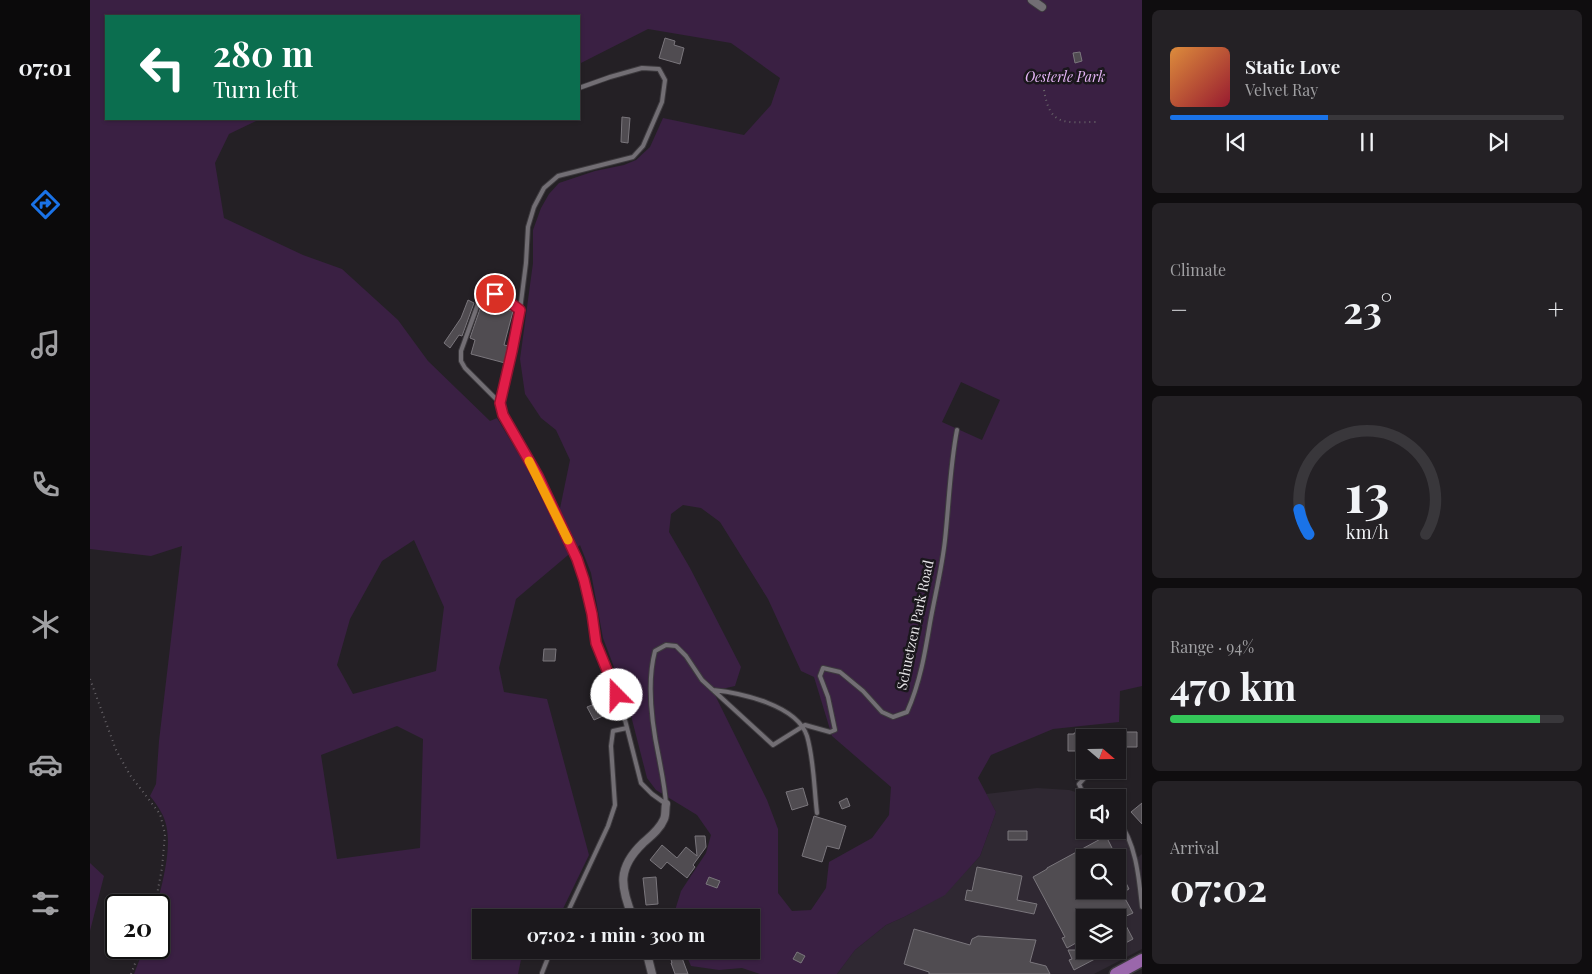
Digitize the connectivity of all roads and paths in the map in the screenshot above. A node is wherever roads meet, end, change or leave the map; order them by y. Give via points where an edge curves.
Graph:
1 (1032, 0) edge
2 (1042, 7) dead end
3 (580, 88) edge
4 (1044, 90) dead end
5 (1096, 122) dead end
6 (520, 310) junction
7 (500, 403) junction
8 (957, 430) dead end
9 (90, 679) edge
10 (713, 690) junction
11 (802, 726) junction
12 (627, 728) junction
13 (666, 804) junction
14 (817, 813) dead end
15 (1126, 835) edge
16 (157, 894) edge
17 (1142, 906) edge
18 (569, 909) edge
19 (630, 909) edge
20 (137, 959) edge
21 (547, 959) edge
22 (648, 959) edge
23 (1142, 960) edge
24 (542, 973) edge
25 (131, 974) edge
26 (652, 974) edge
27 (1116, 974) edge

1 - 2 street
3 - 6 lane via 642,68 659,69 665,80 662,102 643,146 633,157 558,176 544,188 528,226
4 - 5 path via 1050,113 1057,118 1064,122
6 - 7 lane
6 - 7 lane via 495,294 486,295 479,301 461,351 465,368
7 - 12 lane via 503,415 538,476 577,559 590,605 596,643
8 - 11 lane, Schuetzen Park Road via 939,576 922,667 907,712 893,718 882,712 840,672 823,668 820,676 835,730 830,732
9 - 16 path via 116,750 130,775 160,814 165,834
10 - 11 lane, Schuetzen Park Road via 736,692 773,704
10 - 11 lane via 774,745
10 - 13 lane via 676,646 666,645 655,651 651,667 651,695
11 - 14 lane
12 - 13 lane via 641,783
12 - 18 lane via 613,731 615,805
13 - 19 street via 664,818 656,831 634,852 624,868 622,879
15 - 17 lane via 1137,868
20 - 25 path
21 - 24 lane
22 - 26 street
23 - 27 main road

